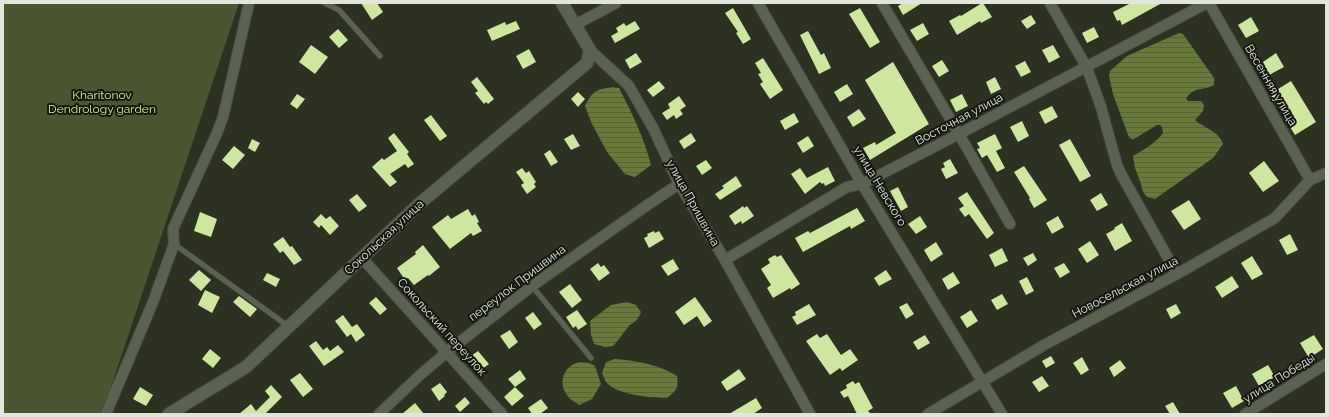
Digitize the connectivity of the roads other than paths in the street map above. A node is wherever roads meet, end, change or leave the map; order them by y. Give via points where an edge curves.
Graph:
1 (249, 3) edge
2 (325, 3) edge
3 (562, 3) edge
4 (616, 3) edge
5 (758, 3) edge
6 (882, 3) edge
7 (1050, 3) edge
8 (1208, 3) edge
9 (575, 25) junction
10 (590, 50) junction
11 (380, 56) dead end
12 (1087, 68) junction
13 (960, 134) junction
14 (1326, 173) edge
15 (1310, 180) junction
16 (679, 184) junction
17 (862, 184) junction
18 (1010, 224) dead end
19 (174, 244) junction
20 (362, 258) junction
21 (725, 260) junction
22 (1177, 274) junction
23 (532, 286) junction
24 (289, 327) junction
25 (447, 352) junction
26 (591, 358) dead end
27 (1326, 364) edge
28 (983, 381) junction
29 (106, 414) edge
30 (169, 414) edge
31 (379, 414) edge
32 (502, 414) edge
33 (810, 414) edge
34 (928, 414) edge
35 (1002, 414) edge
36 (1245, 414) edge

1 - 19 street via 223,117 173,229
2 - 11 lane via 339,10
3 - 9 street, улица Пришвина
4 - 9 street
5 - 17 street, улица Невского
6 - 13 street
7 - 12 street
8 - 12 street, Восточная улица
8 - 15 street, Весенняя улица
9 - 10 street, улица Пришвина
10 - 16 street, улица Пришвина via 629,86 653,128
10 - 20 street, Сокольская улица via 587,63 419,204
12 - 13 street, Восточная улица
12 - 22 street via 1107,125 1117,164
13 - 17 street, Восточная улица
13 - 18 street
14 - 15 street, Новосельская улица
15 - 22 street, Новосельская улица via 1274,218
16 - 21 street, улица Пришвина
16 - 23 street, переулок Пришвина
17 - 21 street, Восточная улица via 847,187
17 - 28 street, улица Невского
19 - 24 lane
19 - 29 street via 153,302
20 - 24 street, Сокольская улица
20 - 25 street, Сокольский переулок
21 - 33 street, улица Пришвина
22 - 28 street, Новосельская улица via 1044,345
23 - 25 street, переулок Пришвина
23 - 26 lane
24 - 30 street, Сокольская улица via 246,367
25 - 31 street, переулок Пришвина
25 - 32 street, Сокольский переулок
27 - 36 street, улица Победы
28 - 34 street, Новосельская улица
28 - 35 street, улица Невского

